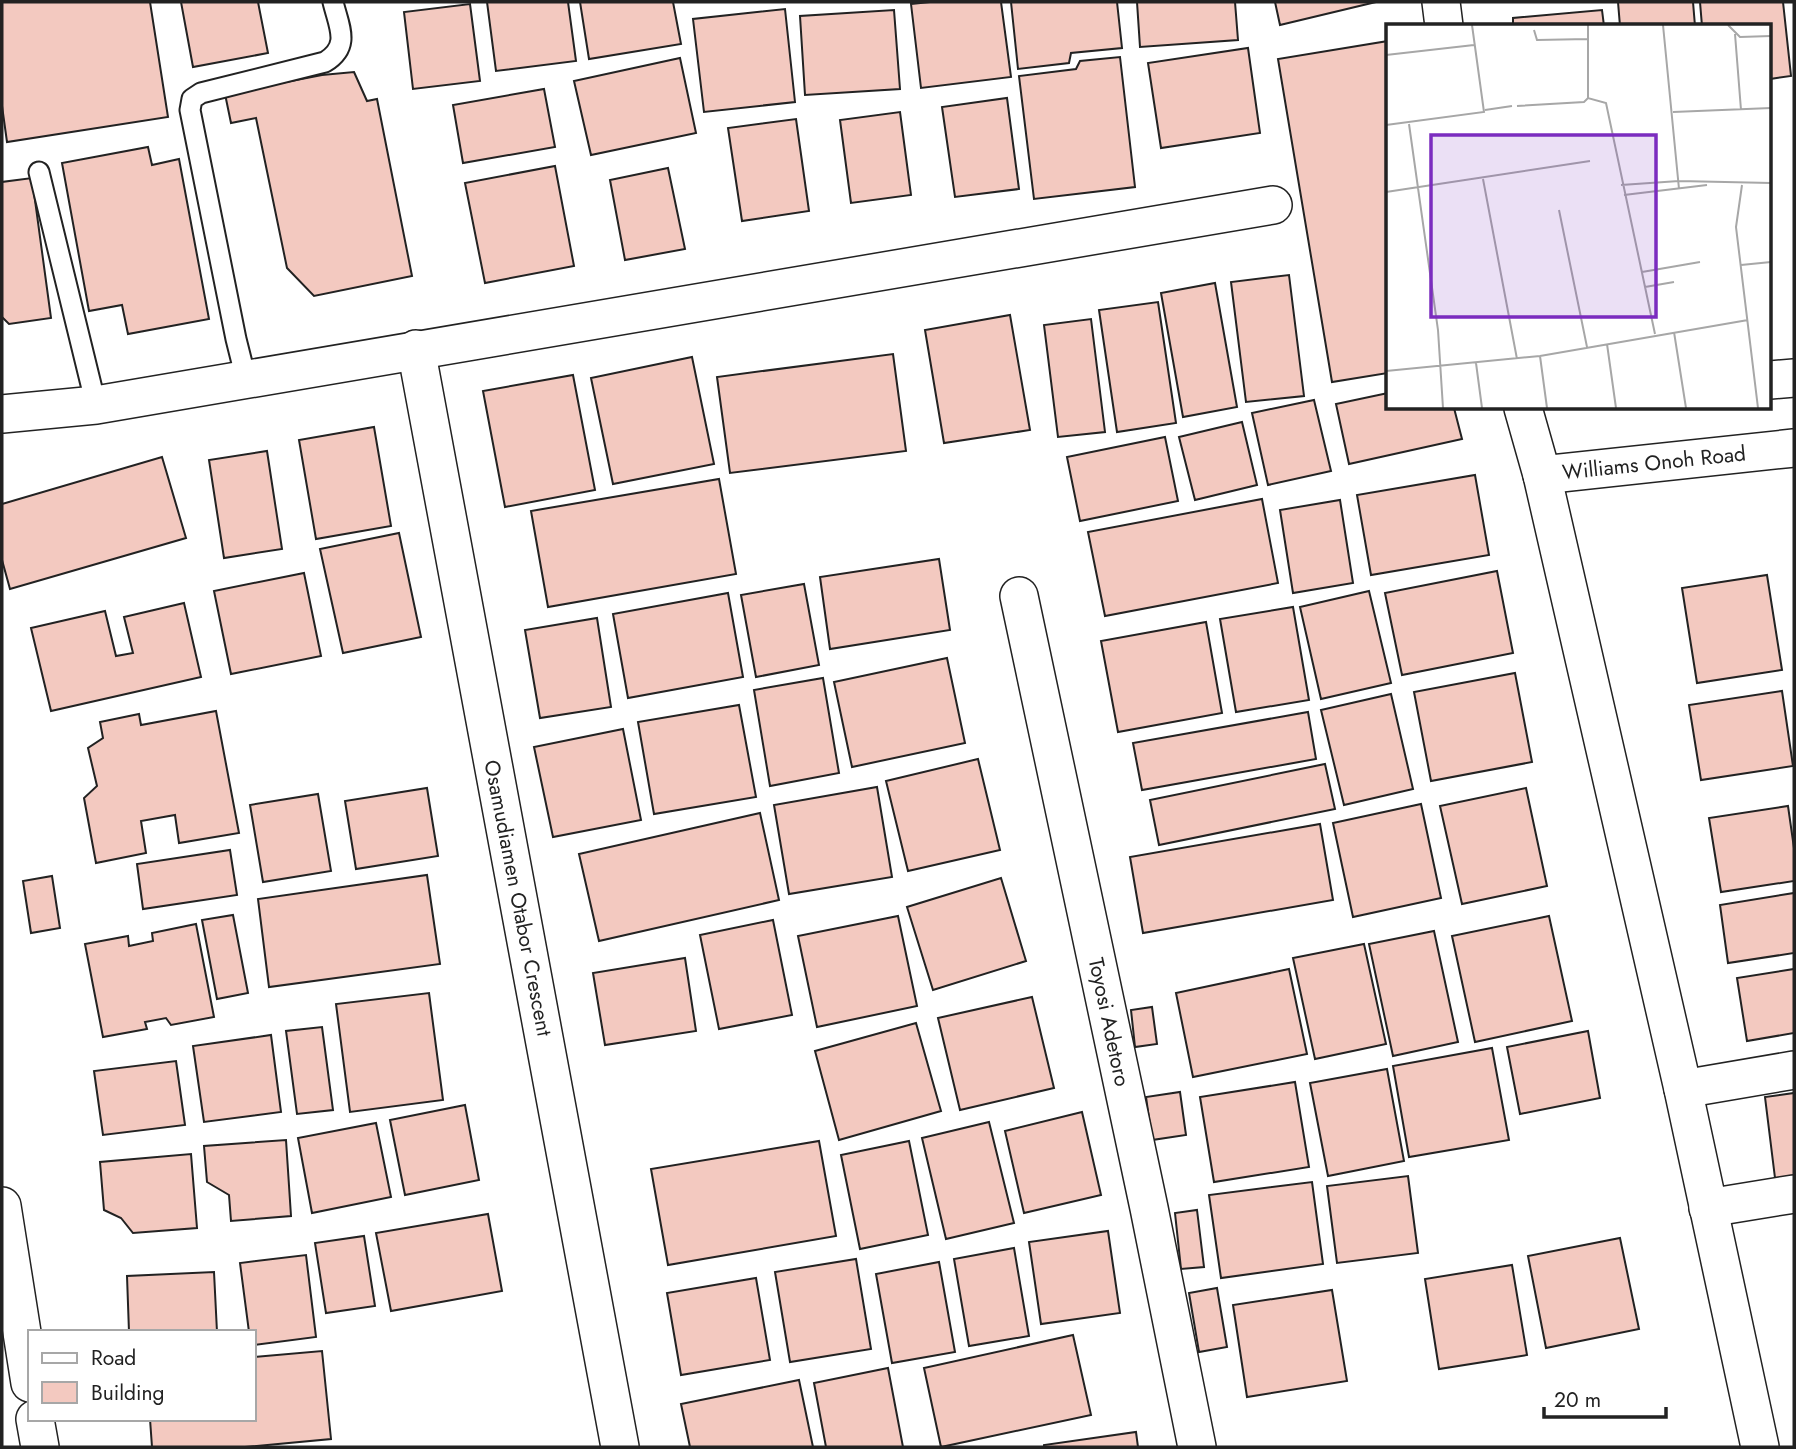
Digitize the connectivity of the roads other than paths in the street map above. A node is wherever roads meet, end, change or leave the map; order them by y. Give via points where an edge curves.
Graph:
1 (333, 2) edge
2 (1441, 2) edge
3 (1444, 24) edge
4 (38, 172) dead end
5 (1273, 205) dead end
6 (416, 349) junction
7 (1794, 378) edge
8 (246, 379) junction
9 (1772, 380) edge
10 (96, 405) junction
11 (1524, 410) edge
12 (2, 414) edge
13 (1794, 448) edge
14 (1542, 475) junction
15 (1019, 596) dead end
16 (1794, 1070) edge
17 (1683, 1089) junction
18 (1794, 1194) edge
19 (2, 1206) edge
20 (1708, 1208) junction
21 (28, 1371) edge
22 (35, 1421) edge
23 (40, 1447) edge
24 (620, 1447) edge
25 (1197, 1447) edge
26 (1760, 1447) edge

1 - 8 lane via 341,38 336,55 192,99 190,110
2 - 3 street
4 - 10 lane
5 - 6 street
6 - 8 street
6 - 24 street, Osamudiamen Otabor Crescent
7 - 9 street
8 - 10 street
10 - 12 street
11 - 14 street, Williams Onoh Road
13 - 14 street, Williams Onoh Road
14 - 17 street
15 - 25 street, Toyosi Adetoro
16 - 17 street
17 - 20 street
18 - 20 street
19 - 21 street
20 - 26 street
22 - 23 street

